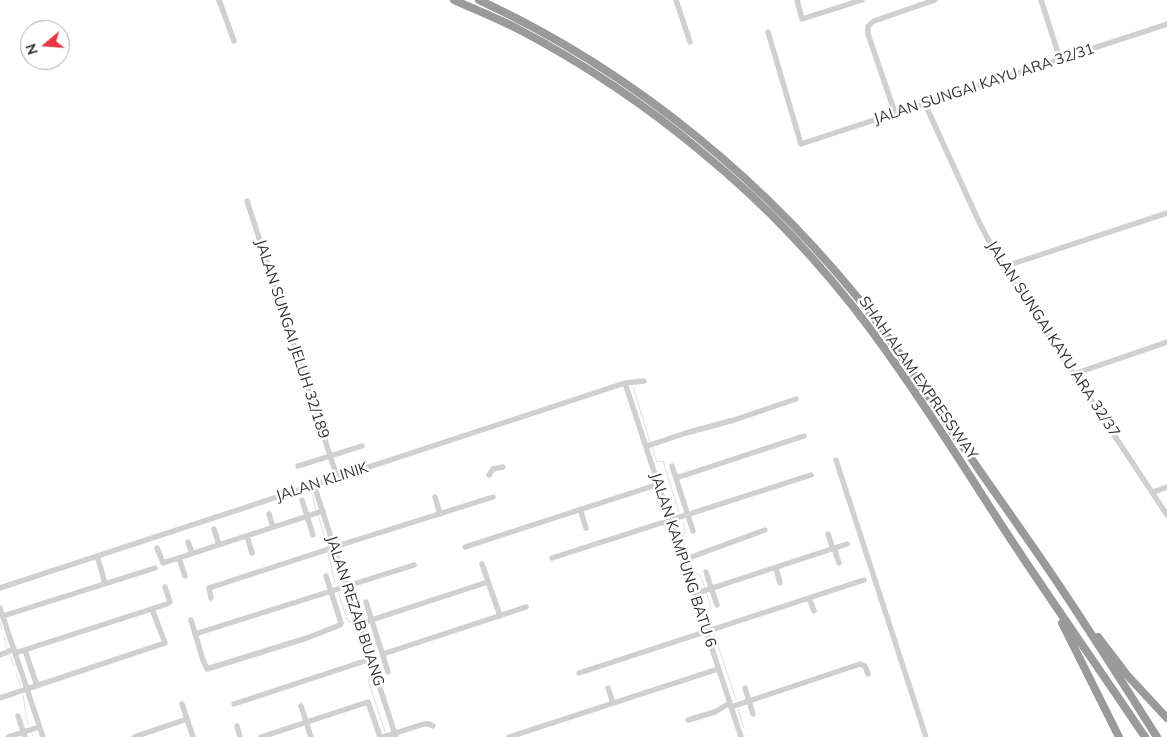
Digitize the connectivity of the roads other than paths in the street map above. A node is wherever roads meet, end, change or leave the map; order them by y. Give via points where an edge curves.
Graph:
1 (219, 0) edge
2 (454, 0) edge
3 (479, 0) edge
4 (676, 0) edge
5 (797, 0) edge
6 (862, 0) edge
7 (935, 0) edge
8 (1041, 0) edge
9 (1167, 24) edge
10 (768, 32) dead end
11 (234, 41) dead end
12 (690, 42) dead end
13 (1060, 59) junction
14 (925, 104) junction
15 (895, 113) junction
16 (247, 200) dead end
17 (1167, 214) edge
18 (1002, 268) junction
19 (1167, 342) edge
20 (1074, 374) junction
21 (644, 381) dead end
22 (625, 383) junction
23 (796, 399) dead end
24 (804, 436) dead end
25 (362, 446) dead end
26 (646, 446) junction
27 (330, 456) junction
28 (836, 460) dead end
29 (298, 466) dead end
30 (672, 466) dead end
31 (503, 467) dead end
32 (489, 475) dead end
33 (811, 475) dead end
34 (337, 477) junction
35 (676, 478) junction
36 (314, 485) junction
37 (655, 485) junction
38 (1167, 488) edge
39 (1153, 492) junction
40 (435, 497) dead end
41 (493, 497) dead end
42 (302, 500) dead end
43 (580, 509) junction
44 (270, 514) dead end
45 (315, 514) junction
46 (440, 514) junction
47 (1167, 515) edge
48 (688, 516) junction
49 (670, 520) junction
50 (273, 527) junction
51 (586, 528) dead end
52 (214, 529) dead end
53 (765, 530) dead end
54 (693, 531) dead end
55 (828, 534) dead end
56 (313, 535) dead end
57 (247, 536) junction
58 (188, 542) dead end
59 (847, 544) dead end
60 (219, 545) junction
61 (157, 548) dead end
62 (331, 548) junction
63 (464, 548) dead end
64 (834, 549) junction
65 (252, 553) dead end
66 (192, 554) junction
67 (97, 556) junction
68 (179, 558) junction
69 (552, 558) dead end
70 (682, 560) junction
71 (839, 563) dead end
72 (414, 564) dead end
73 (482, 564) dead end
74 (155, 568) dead end
75 (776, 568) junction
76 (706, 572) dead end
77 (186, 576) dead end
78 (326, 576) dead end
79 (864, 580) dead end
80 (488, 582) junction
81 (105, 583) junction
82 (780, 583) dead end
83 (347, 585) junction
84 (165, 586) dead end
85 (1042, 586) junction
86 (0, 588) edge
87 (1062, 590) junction
88 (331, 591) junction
89 (703, 592) junction
90 (211, 598) dead end
91 (810, 598) junction
92 (366, 602) dead end
93 (717, 605) dead end
94 (0, 608) edge
95 (526, 608) dead end
96 (152, 609) junction
97 (814, 611) dead end
98 (3, 616) junction
99 (500, 616) junction
100 (190, 620) dead end
101 (372, 620) junction
102 (360, 624) junction
103 (710, 630) junction
104 (195, 634) junction
105 (25, 650) junction
106 (14, 651) junction
107 (0, 654) edge
108 (383, 654) junction
109 (366, 661) junction
110 (718, 668) junction
111 (388, 672) dead end
112 (579, 673) dead end
113 (868, 674) dead end
114 (37, 686) junction
115 (608, 688) dead end
116 (745, 688) dead end
117 (27, 690) junction
118 (0, 698) edge
119 (749, 701) junction
120 (613, 703) junction
121 (182, 704) dead end
122 (234, 704) dead end
123 (730, 705) junction
124 (302, 706) dead end
125 (753, 714) dead end
126 (18, 716) dead end
127 (1167, 718) edge
128 (187, 719) junction
129 (688, 720) dead end
130 (306, 722) junction
131 (237, 726) dead end
132 (433, 726) dead end
133 (39, 727) junction
134 (25, 734) edge
135 (388, 736) edge
136 (8, 737) edge
137 (43, 737) edge
138 (134, 737) edge
139 (193, 737) edge
140 (240, 737) edge
141 (261, 737) edge
142 (311, 737) edge
143 (509, 737) edge
144 (741, 737) edge
145 (926, 737) edge
146 (1119, 737) edge
147 (1145, 737) edge
148 (1157, 737) edge

1 - 11 street
2 - 85 highway, SHAH ALAM EXPRESSWAY via 521,30 648,111 706,155 785,231 870,328
3 - 87 highway, SHAH ALAM EXPRESSWAY via 525,22 652,102 711,148 793,224 877,323
4 - 12 street
5 - 6 street via 802,19
7 - 15 street via 874,20 868,26
8 - 13 street
9 - 13 street, JALAN SUNGAI KAYU ARA 32/31
10 - 15 street, JALAN SUNGAI KAYU ARA 32/31 via 801,144
13 - 14 street, JALAN SUNGAI KAYU ARA 32/31
14 - 15 street, JALAN SUNGAI KAYU ARA 32/31
14 - 18 street, JALAN SUNGAI KAYU ARA 32/37
16 - 27 street, JALAN SUNGAI JELUH 32/189
17 - 18 street
18 - 20 street, JALAN SUNGAI KAYU ARA 32/37
19 - 20 street
20 - 39 street, JALAN SUNGAI KAYU ARA 32/37
21 - 22 street, JALAN KLINIK
22 - 26 street, JALAN KAMPUNG BATU 6
22 - 34 street, JALAN KLINIK
23 - 26 street
24 - 35 street
25 - 27 street
26 - 37 street, JALAN KAMPUNG BATU 6
27 - 29 street
27 - 34 street, JALAN SUNGAI JELUH 32/189
28 - 145 street
30 - 35 street
31 - 32 street via 493,469
33 - 48 street
34 - 36 street, JALAN KLINIK
35 - 48 street
36 - 45 street, JALAN REZAB BUANG
36 - 67 street, JALAN KLINIK
37 - 43 street
37 - 49 street, JALAN KAMPUNG BATU 6
38 - 39 street
39 - 47 street, JALAN SUNGAI KAYU ARA 32/37
40 - 46 street
41 - 46 street
42 - 45 street
43 - 51 street
43 - 63 street
44 - 50 street
45 - 50 street
45 - 56 street
45 - 62 street, JALAN REZAB BUANG
46 - 62 street
48 - 49 street
48 - 54 street
49 - 69 street
49 - 70 street, JALAN KAMPUNG BATU 6
50 - 57 street
52 - 60 street
53 - 70 street
55 - 64 street
57 - 60 street
57 - 65 street
58 - 66 street
59 - 64 street
60 - 66 street
61 - 68 street via 163,563
62 - 83 street, JALAN REZAB BUANG
62 - 90 street via 209,588
64 - 71 street
64 - 75 street
66 - 68 street
67 - 81 street
67 - 86 street, JALAN KLINIK
68 - 77 street
70 - 89 street, JALAN KAMPUNG BATU 6
72 - 83 street
73 - 80 street
74 - 81 street
75 - 82 street
75 - 89 street
76 - 89 street
78 - 88 street
79 - 91 street
80 - 99 street
80 - 101 street
81 - 98 street
83 - 88 street
83 - 102 street, JALAN REZAB BUANG
84 - 96 street via 170,602
85 - 146 highway
85 - 147 highway, SHAH ALAM EXPRESSWAY
87 - 127 highway via 1127,675
87 - 148 highway, SHAH ALAM EXPRESSWAY
88 - 104 street
88 - 104 street via 340,625 299,640 207,669
89 - 93 street
89 - 103 street, JALAN KAMPUNG BATU 6
91 - 97 street
91 - 103 street
92 - 101 street
94 - 98 street
95 - 99 street
96 - 105 street
96 - 114 street via 165,643
98 - 106 street
99 - 108 street
100 - 104 street
101 - 102 street
101 - 108 street
102 - 109 street, JALAN REZAB BUANG
103 - 110 street, JALAN KAMPUNG BATU 6
103 - 112 street
105 - 106 street
105 - 114 street
106 - 107 street
106 - 117 street
108 - 111 street
109 - 122 street
109 - 135 street, JALAN REZAB BUANG
110 - 120 street
110 - 123 street, JALAN KAMPUNG BATU 6
113 - 119 street via 865,666 860,664
114 - 117 street
115 - 120 street
116 - 119 street
117 - 118 street
117 - 133 street
119 - 123 street
119 - 125 street
120 - 143 street
121 - 128 street
123 - 129 street
123 - 144 street, JALAN KAMPUNG BATU 6
124 - 130 street
126 - 134 street
128 - 138 street
128 - 139 street
130 - 135 street via 368,702
130 - 141 street
130 - 142 street
131 - 140 street
132 - 135 street via 424,724
133 - 134 street
133 - 137 street
134 - 136 street

